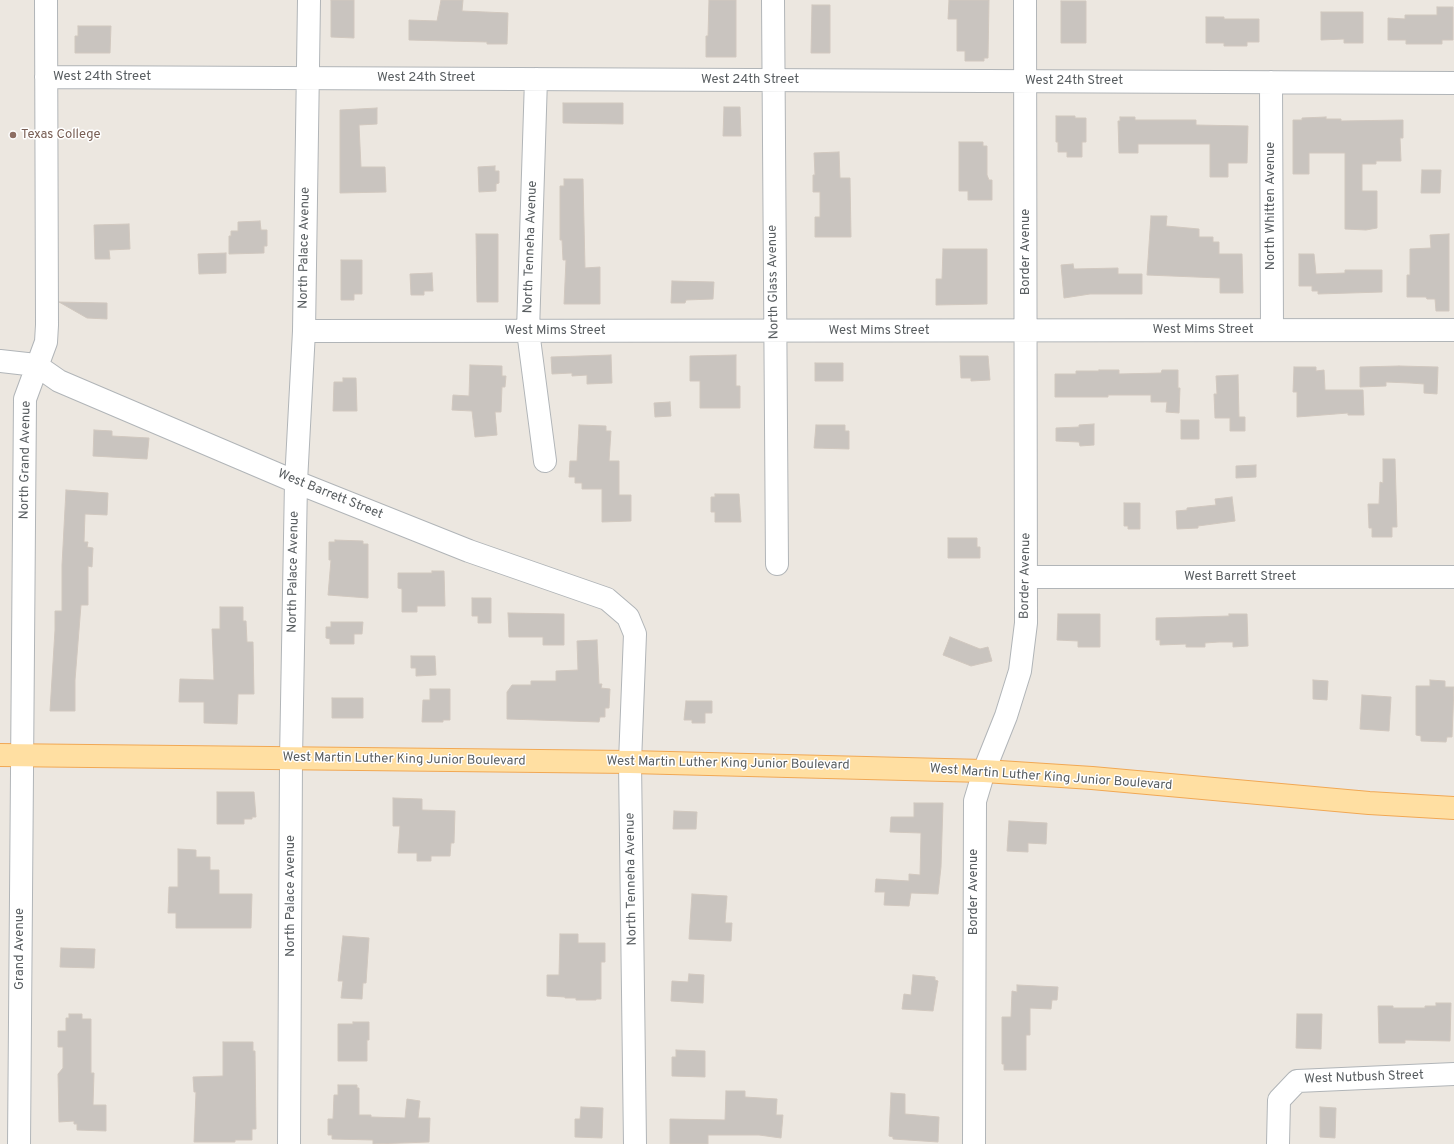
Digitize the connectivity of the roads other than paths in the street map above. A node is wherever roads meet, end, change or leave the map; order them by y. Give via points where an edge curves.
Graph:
1 (46, 0) edge
2 (309, 0) edge
3 (773, 0) edge
4 (1026, 0) edge
5 (46, 77) junction
6 (309, 78) junction
7 (536, 79) junction
8 (773, 80) junction
9 (1026, 81) junction
10 (1271, 82) junction
11 (1454, 83) edge
12 (1272, 330) junction
13 (1454, 330) edge
14 (304, 331) junction
15 (528, 331) junction
16 (775, 331) junction
17 (1026, 331) junction
18 (0, 361) edge
19 (36, 365) junction
20 (545, 461) dead end
21 (296, 482) junction
22 (778, 564) dead end
23 (1026, 577) junction
24 (1454, 578) edge
25 (628, 616) joint
26 (0, 755) edge
27 (22, 755) junction
28 (291, 759) junction
29 (630, 762) junction
30 (984, 771) junction
31 (1454, 808) edge
32 (1454, 1074) edge
33 (19, 1144) edge
34 (289, 1144) edge
35 (635, 1144) edge
36 (974, 1144) edge
37 (1278, 1144) edge

1 - 5 street, North Grand Avenue
2 - 6 street, North Palace Avenue
3 - 8 street, North Glass Avenue
4 - 9 street, Border Avenue
5 - 6 street, West 24th Street
5 - 19 street, North Grand Avenue via 47,325 46,342
6 - 7 street, West 24th Street
6 - 14 street, North Palace Avenue
7 - 8 street, West 24th Street
7 - 15 street, North Tenneha Avenue
8 - 9 street, West 24th Street
8 - 16 street, North Glass Avenue
9 - 10 street, West 24th Street
9 - 17 street, Border Avenue
10 - 11 street, West 24th Street
10 - 12 street, North Whitten Avenue
12 - 13 street, West Mims Street
12 - 17 street, West Mims Street
14 - 15 street, West Mims Street
14 - 21 street, North Palace Avenue
15 - 16 street, West Mims Street
15 - 20 street, North Tenneha Avenue
16 - 17 street, West Mims Street
16 - 22 street, North Glass Avenue
17 - 23 street, Border Avenue
18 - 19 street
19 - 21 street, West Barrett Street via 59,382
19 - 27 street, North Grand Avenue via 25,399
21 - 25 street, West Barrett Street via 469,551 606,600
21 - 28 street, North Palace Avenue
23 - 24 street, West Barrett Street
23 - 30 street, Border Avenue via 1026,623 1020,671 1006,716
25 - 29 street, North Tenneha Avenue via 635,634
26 - 27 main road, West Martin Luther King Junior Boulevard
27 - 28 main road, West Martin Luther King Junior Boulevard
27 - 33 street, Grand Avenue
28 - 29 main road, West Martin Luther King Junior Boulevard
28 - 34 street, North Palace Avenue
29 - 30 main road, West Martin Luther King Junior Boulevard
29 - 35 street, North Tenneha Avenue
30 - 31 main road, West Martin Luther King Junior Boulevard
30 - 36 street, Border Avenue via 974,802
32 - 37 street, West Nutbush Street via 1297,1081 1280,1100

